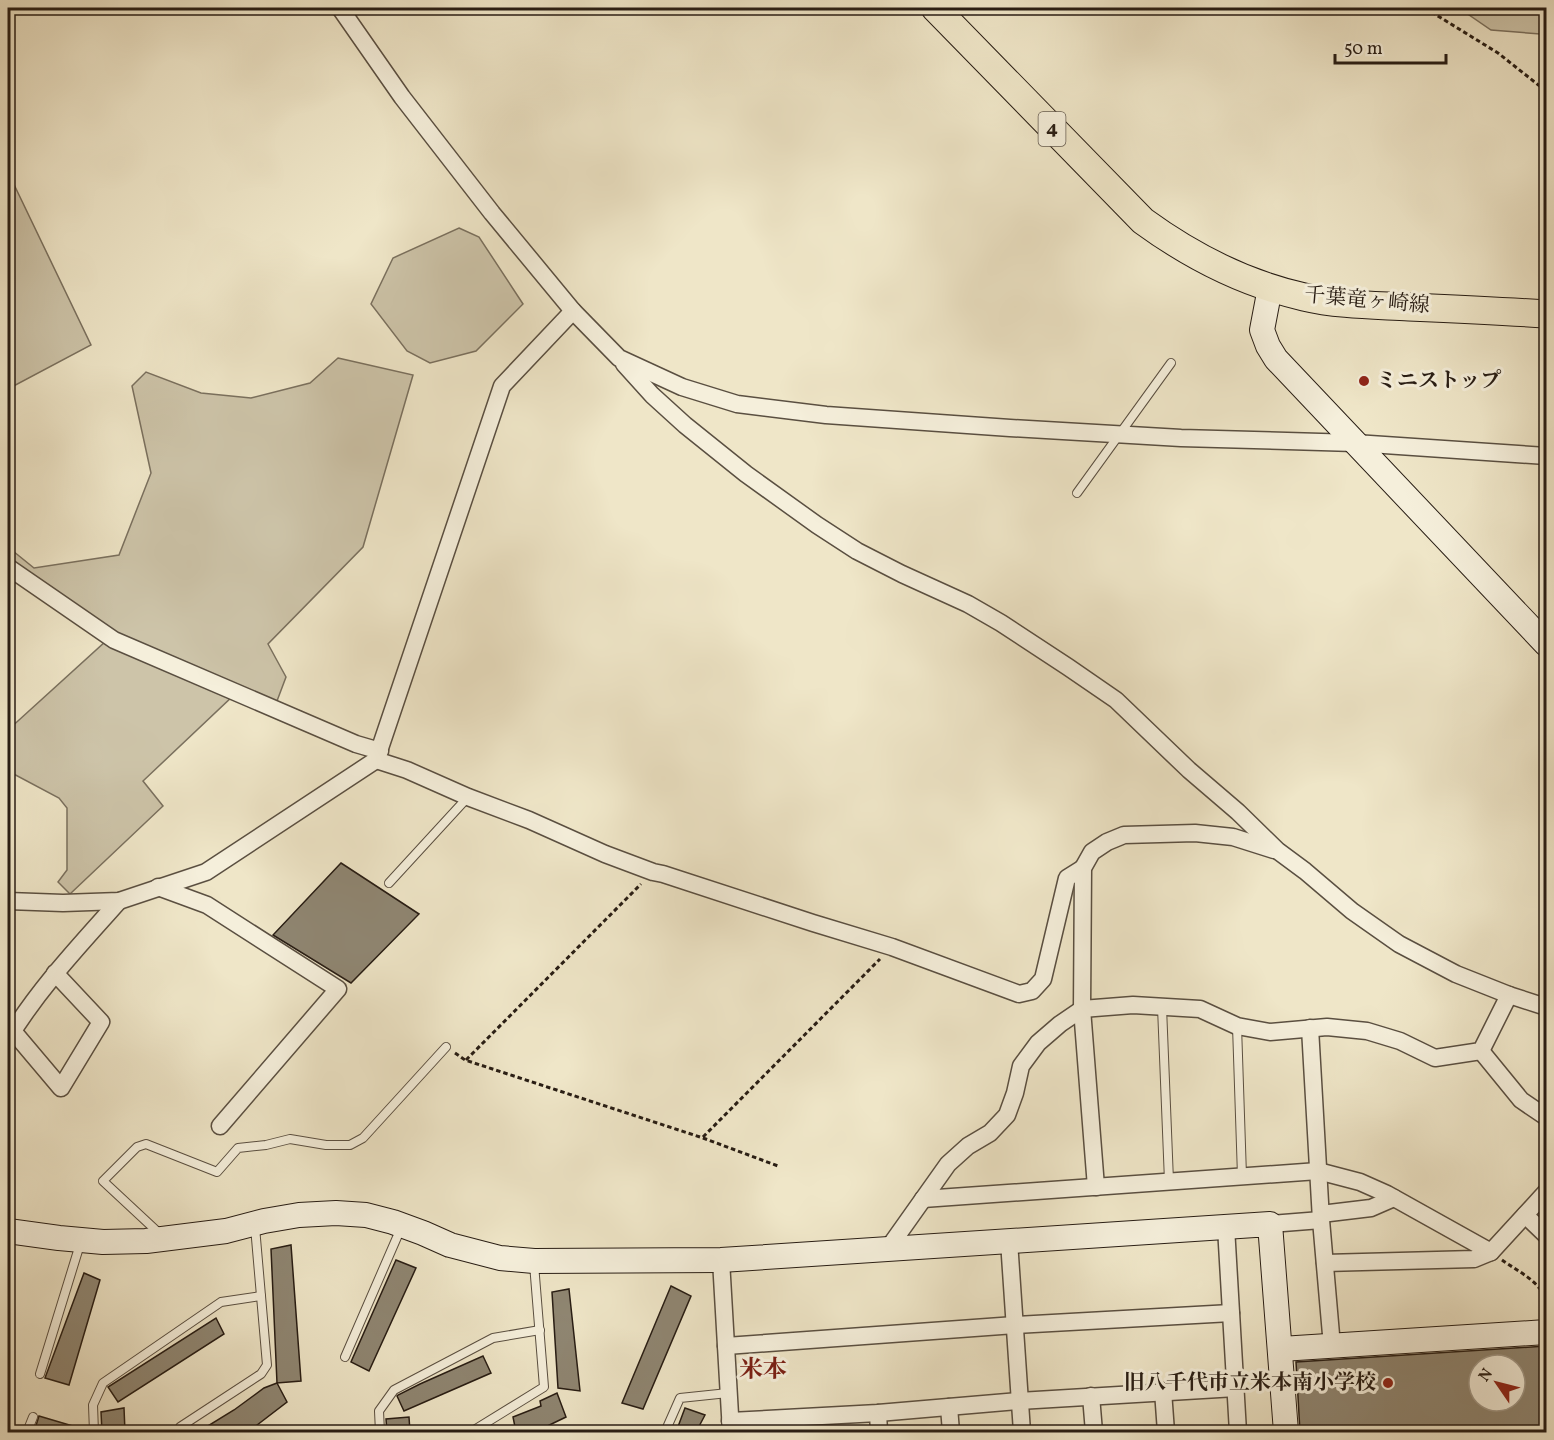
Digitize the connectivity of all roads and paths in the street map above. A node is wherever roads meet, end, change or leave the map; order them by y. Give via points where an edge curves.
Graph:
1 (340, 8) edge
2 (935, 8) edge
3 (1425, 8) edge
4 (1546, 91) edge
5 (1270, 288) junction
6 (573, 311) junction
7 (1546, 314) edge
8 (620, 358) junction
9 (1171, 363) dead end
10 (1119, 435) junction
11 (1355, 443) junction
12 (1546, 456) edge
13 (1077, 493) dead end
14 (8, 567) edge
15 (1546, 644) edge
16 (378, 756) junction
17 (468, 797) junction
18 (1278, 851) junction
19 (1083, 868) junction
20 (653, 872) junction
21 (389, 883) dead end
22 (158, 887) junction
23 (8, 901) edge
24 (120, 901) junction
25 (892, 947) junction
26 (55, 973) junction
27 (1509, 995) junction
28 (1162, 1007) junction
29 (1546, 1007) edge
30 (1082, 1009) junction
31 (1238, 1026) junction
32 (1310, 1028) junction
33 (10, 1034) edge
34 (446, 1047) joint
35 (1481, 1051) junction
36 (465, 1060) junction
37 (1546, 1117) edge
38 (220, 1126) dead end
39 (703, 1138) junction
40 (778, 1166) dead end
41 (1318, 1171) junction
42 (1242, 1176) junction
43 (1168, 1181) junction
44 (1096, 1186) junction
45 (1546, 1192) edge
46 (1394, 1198) junction
47 (923, 1199) junction
48 (1525, 1215) junction
49 (1321, 1217) junction
50 (254, 1224) junction
51 (1270, 1224) junction
52 (403, 1225) junction
53 (1226, 1227) junction
54 (8, 1231) edge
55 (1546, 1235) edge
56 (166, 1239) junction
57 (82, 1240) junction
58 (1009, 1241) junction
59 (887, 1250) junction
60 (1491, 1252) junction
61 (721, 1260) junction
62 (534, 1261) junction
63 (1325, 1263) junction
64 (261, 1296) junction
65 (1546, 1303) edge
66 (1231, 1313) junction
67 (1014, 1325) junction
68 (540, 1330) junction
69 (1546, 1332) edge
70 (726, 1346) junction
71 (1332, 1346) junction
72 (1281, 1349) junction
73 (345, 1357) dead end
74 (40, 1374) dead end
75 (1236, 1388) junction
76 (1163, 1391) junction
77 (728, 1393) junction
78 (1091, 1396) junction
79 (1019, 1401) junction
80 (949, 1407) junction
81 (878, 1413) junction
82 (33, 1417) dead end
83 (805, 1425) edge
84 (730, 1426) edge
85 (27, 1432) edge
86 (94, 1432) edge
87 (177, 1432) edge
88 (380, 1432) edge
89 (471, 1432) edge
90 (665, 1432) edge
91 (879, 1432) edge
92 (951, 1432) edge
93 (1022, 1432) edge
94 (1094, 1432) edge
95 (1166, 1432) edge
96 (1238, 1432) edge
97 (1286, 1432) edge

1 - 6 street via 485,204
2 - 5 main road, 千葉竜ヶ崎線 / 4 via 1143,221 1203,259
3 - 4 path via 1498,53
5 - 7 main road, 千葉竜ヶ崎線 / 4 via 1347,303
5 - 11 street via 1262,330 1268,346
6 - 8 street
6 - 16 street via 502,386
8 - 10 street via 682,387 737,404 826,415
8 - 18 street via 685,425 817,525 857,551 1001,623 1116,700
9 - 10 lane
10 - 11 street
10 - 13 lane
11 - 12 street
11 - 15 street
14 - 16 street via 114,640
16 - 17 street
16 - 22 street via 206,872
17 - 20 street
17 - 21 lane
18 - 19 street via 1233,837 1195,833 1124,835 1092,852
18 - 27 street via 1400,944 1456,974
19 - 25 street via 1067,878 1043,979 1032,991 1019,994
19 - 30 street
20 - 25 street
20 - 36 path
22 - 24 street
22 - 38 street via 207,904 338,989
23 - 24 street
24 - 26 street
25 - 39 path
26 - 33 street
26 - 33 street via 101,1022 61,1088
27 - 29 street
27 - 35 street
28 - 30 street
28 - 31 street via 1200,1009
28 - 43 lane
30 - 44 street
30 - 47 street via 1038,1043 1022,1066 1007,1115 948,1164
31 - 32 street via 1270,1032
31 - 42 lane
32 - 35 street via 1367,1031 1401,1041 1435,1058
32 - 41 street
34 - 36 path
34 - 56 lane via 363,1138 350,1145 326,1146 290,1139 238,1148 217,1172 146,1144 137,1147 103,1181
35 - 37 street via 1521,1100
36 - 39 path
39 - 40 path
41 - 42 street
41 - 46 street via 1360,1182
41 - 49 street
42 - 43 street
43 - 44 street
44 - 47 street
45 - 48 street
46 - 49 street via 1371,1208
46 - 60 street
47 - 59 street
48 - 55 street
48 - 60 street
49 - 51 street
49 - 63 street
50 - 52 street via 336,1213 366,1215
50 - 56 street
50 - 64 lane
51 - 53 street
51 - 72 street
52 - 62 street via 474,1252
52 - 73 lane
53 - 58 street
53 - 66 street
54 - 57 street
56 - 57 street
57 - 74 lane
58 - 59 street
58 - 67 street
59 - 61 street
60 - 63 street via 1474,1259
60 - 65 path via 1538,1285
61 - 62 street
61 - 70 street
62 - 68 lane
63 - 71 street
64 - 86 lane via 221,1302 103,1383 93,1405
64 - 87 lane via 267,1365 261,1374
66 - 67 street
66 - 75 street
67 - 70 street
67 - 79 street
68 - 88 lane via 493,1338 394,1390 379,1411
68 - 89 lane via 544,1387
69 - 71 street
70 - 77 street
71 - 72 street
72 - 97 street
75 - 76 street
75 - 96 street
76 - 78 street
76 - 95 street
77 - 84 street
77 - 90 lane via 680,1398
78 - 79 street
78 - 94 street
79 - 80 street
79 - 93 street
80 - 81 street
80 - 92 street
81 - 83 street
81 - 91 street
82 - 85 lane
83 - 84 street

